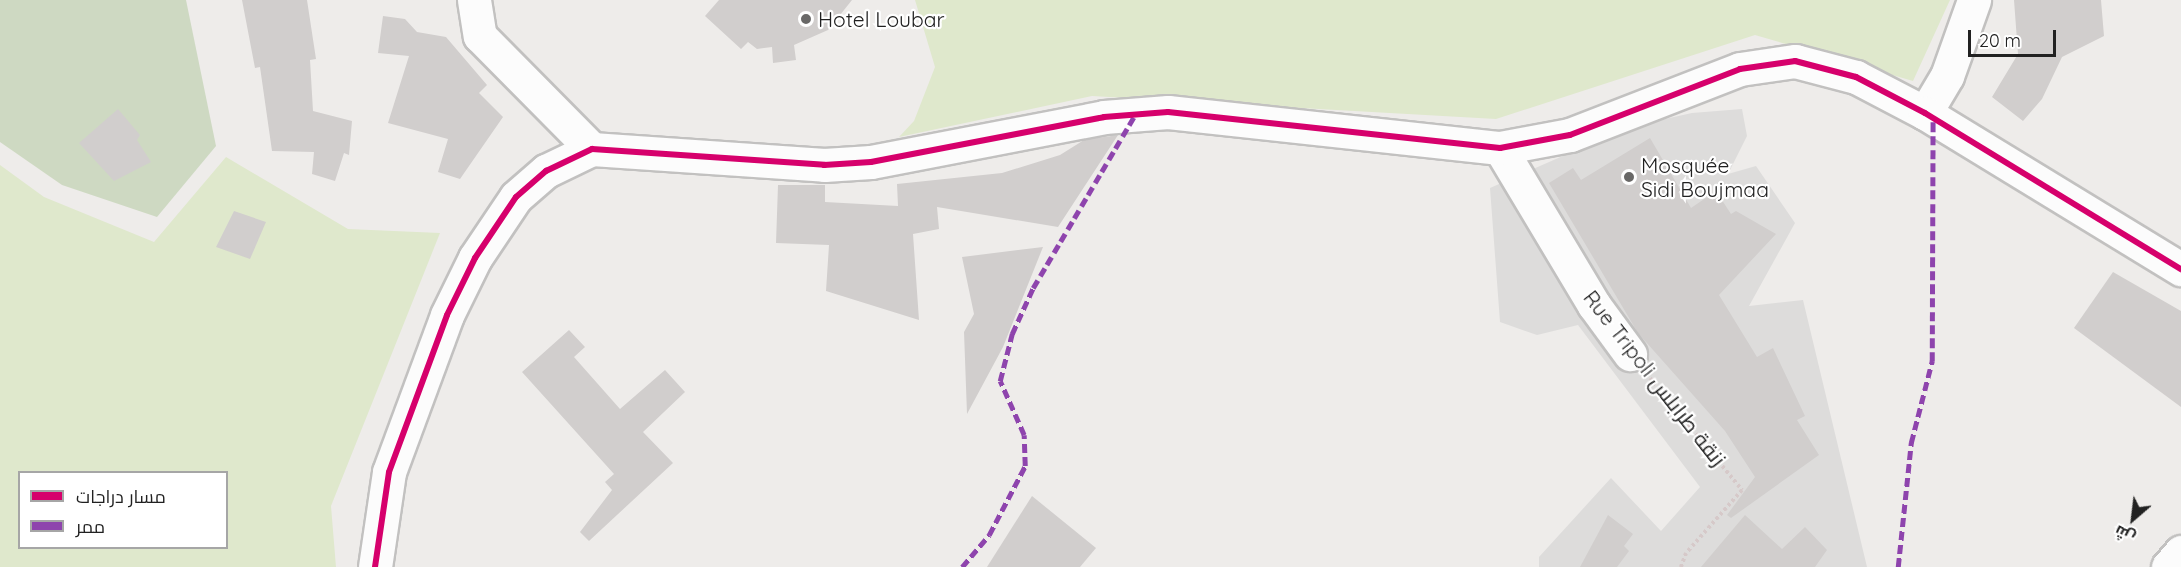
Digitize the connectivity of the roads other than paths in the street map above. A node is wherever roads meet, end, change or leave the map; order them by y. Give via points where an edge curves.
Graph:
1 (474, 0) edge
2 (1974, 0) edge
3 (1925, 113) junction
4 (1500, 148) junction
5 (592, 149) junction
6 (2181, 269) edge
7 (1630, 354) road end
8 (2181, 552) edge
9 (375, 567) edge
10 (2168, 567) edge

1 - 5 street via 480,36
2 - 3 street via 1951,67
3 - 4 street via 1826,66 1766,62 1570,135
3 - 6 street
4 - 5 street via 1168,112 1104,117 871,162 824,165
4 - 7 street, Rue Tripoli زنقة طرابلس via 1594,305
5 - 9 street via 546,171 516,196 475,258 447,315 389,472
8 - 10 street

